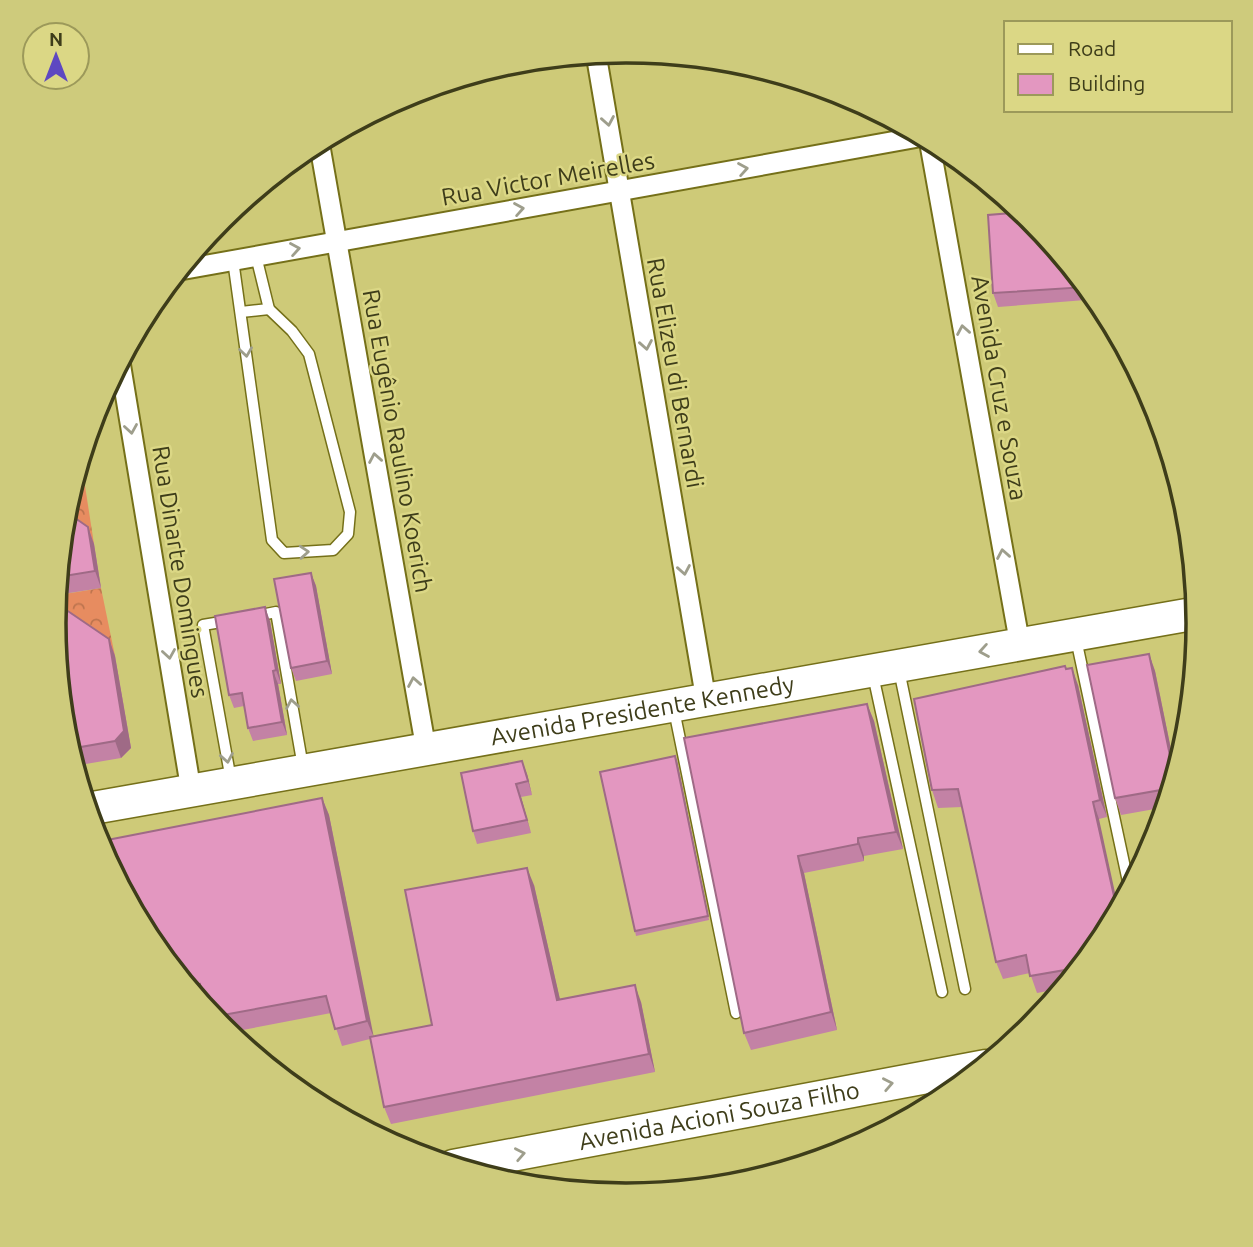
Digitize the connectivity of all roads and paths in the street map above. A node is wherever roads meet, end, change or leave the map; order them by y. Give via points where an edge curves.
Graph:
1 (598, 64) edge
2 (908, 139) edge
3 (321, 153) edge
4 (932, 153) edge
5 (619, 191) junction
6 (337, 241) junction
7 (256, 256) junction
8 (233, 260) junction
9 (194, 267) edge
10 (269, 309) junction
11 (241, 312) junction
12 (123, 379) edge
13 (1187, 615) edge
14 (1075, 635) junction
15 (1020, 645) junction
16 (885, 668) junction
17 (706, 700) junction
18 (674, 706) junction
19 (426, 749) junction
20 (304, 771) junction
21 (231, 783) junction
22 (191, 790) junction
23 (97, 807) edge
24 (1127, 876) edge
25 (965, 989) dead end
26 (942, 992) dead end
27 (736, 1013) edge
28 (965, 1070) edge
29 (473, 1162) edge

1 -> 5 street, Rua Elizeu di Bernardi
5 -> 2 street, Rua Victor Meirelles
3 - 6 street, Rua Eugênio Raulino Koerich
15 -> 4 street, Avenida Cruz e Souza
6 -> 5 street, Rua Victor Meirelles
5 -> 17 street, Rua Elizeu di Bernardi
7 -> 6 street, Rua Victor Meirelles
19 -> 6 street, Rua Eugênio Raulino Koerich
7 - 8 street, Rua Victor Meirelles
7 - 10 lane
8 - 9 street, Rua Victor Meirelles
8 - 11 lane
10 - 11 lane
11 -> 10 lane via 272,540 284,553 333,550 348,534 350,512 313,368 292,331
12 -> 22 street, Rua Dinarte Domingues
13 - 14 main road, Avenida Presidente Kennedy
14 - 15 main road, Avenida Presidente Kennedy
14 - 24 lane
15 -> 16 main road, Avenida Presidente Kennedy
16 - 17 main road, Avenida Presidente Kennedy
16 - 25 lane
16 - 26 lane
17 - 18 main road, Avenida Presidente Kennedy
18 - 19 main road, Avenida Presidente Kennedy
18 - 27 lane
19 - 20 main road, Avenida Presidente Kennedy
20 - 21 main road, Avenida Presidente Kennedy
20 -> 21 lane via 276,612 203,625
21 - 22 main road, Avenida Presidente Kennedy
22 - 23 main road, Avenida Presidente Kennedy
29 -> 28 main road, Avenida Acioni Souza Filho

